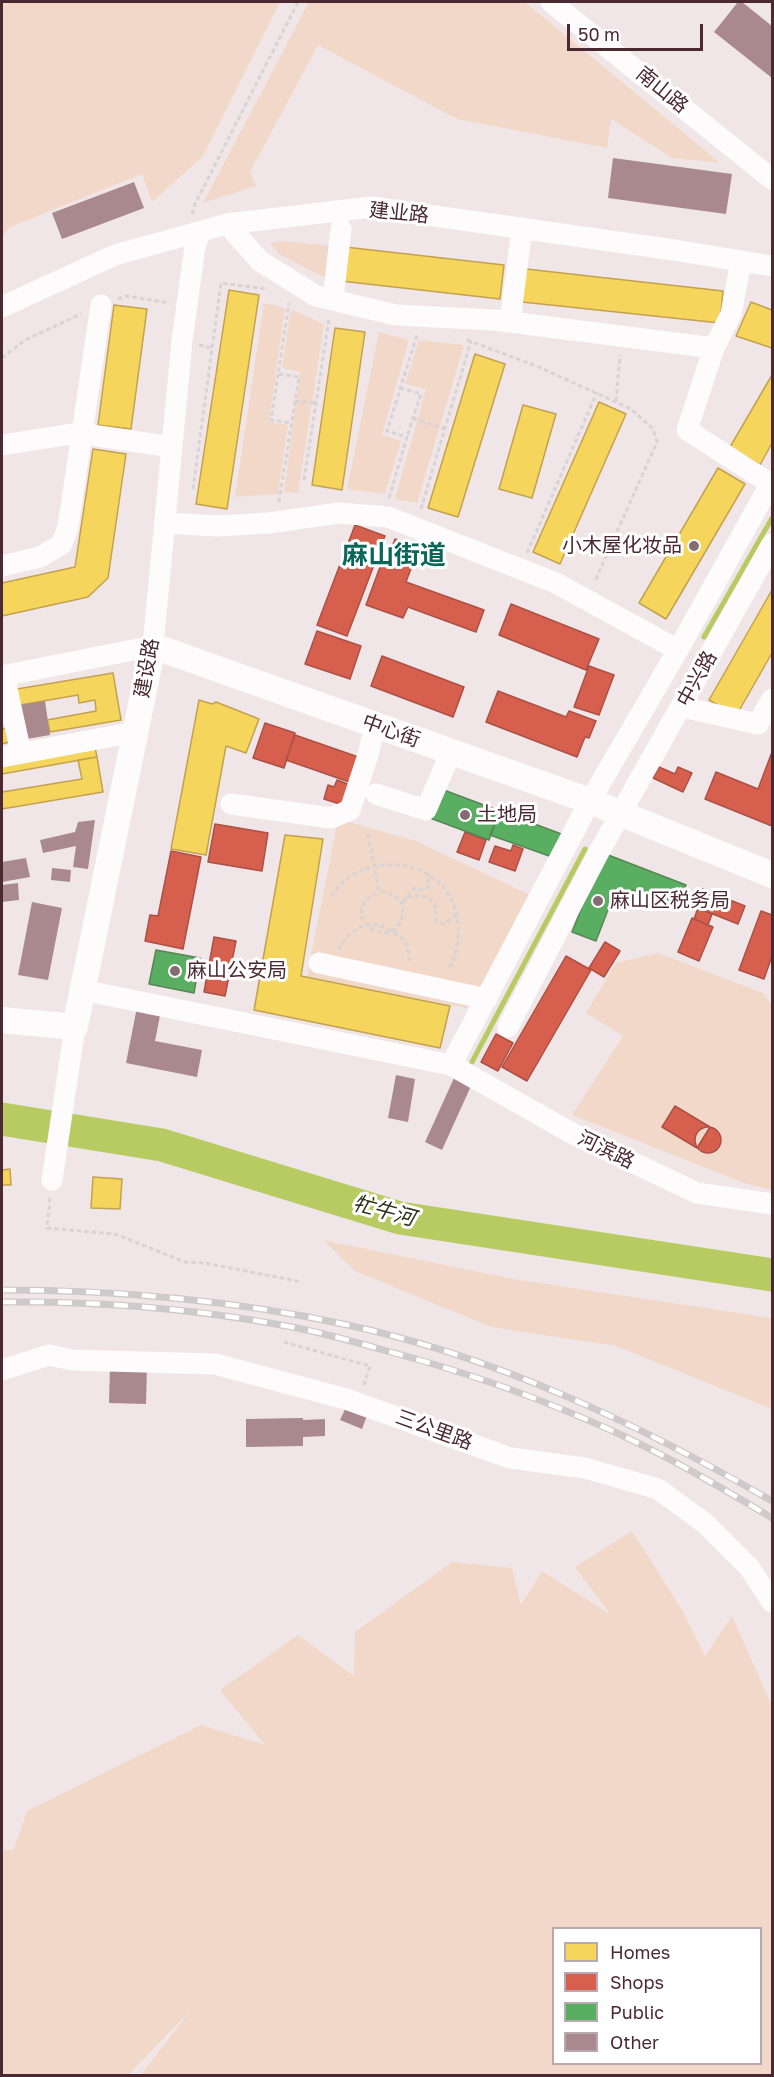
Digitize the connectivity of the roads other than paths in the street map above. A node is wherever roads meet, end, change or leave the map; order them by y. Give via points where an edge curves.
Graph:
1 (551, 2) edge
2 (772, 179) edge
3 (227, 224) junction
4 (522, 228) junction
5 (341, 230) dead end
6 (194, 238) junction
7 (741, 261) junction
8 (772, 266) edge
9 (333, 300) junction
10 (101, 304) dead end
11 (2, 307) edge
12 (510, 322) junction
13 (714, 348) junction
14 (82, 434) junction
15 (2, 445) edge
16 (172, 447) junction
17 (772, 482) edge
18 (165, 522) junction
19 (772, 544) edge
20 (2, 566) edge
21 (153, 646) junction
22 (678, 650) junction
23 (3, 676) edge
24 (772, 699) edge
25 (681, 707) junction
26 (375, 725) junction
27 (135, 732) junction
28 (451, 752) junction
29 (11, 755) edge
30 (376, 794) dead end
31 (590, 801) junction
32 (231, 804) dead end
33 (622, 813) junction
34 (772, 875) edge
35 (326, 964) road end
36 (82, 990) junction
37 (487, 999) junction
38 (2, 1020) edge
39 (75, 1027) junction
40 (508, 1027) dead end
41 (452, 1065) junction
42 (52, 1180) road end
43 (772, 1204) edge
44 (2, 1370) edge
45 (772, 1602) edge

1 - 2 street, 南山路
3 - 4 street, 建业路 via 372,207
3 - 6 street, 建业路
3 - 9 street via 260,261 316,296
4 - 7 street, 建业路
4 - 12 street
5 - 9 street
6 - 11 street, 建业路 via 115,255
6 - 16 street, 建设路
7 - 8 street, 建业路
7 - 13 street via 731,314
9 - 12 street via 396,315
10 - 14 street
12 - 13 street
13 - 17 street via 687,430
14 - 15 street
14 - 16 street
14 - 20 street via 62,544 40,557
16 - 18 street, 建设路
17 - 22 street
18 - 21 street, 建设路
18 - 22 street via 217,526 339,513 384,517 556,583
19 - 25 street, 中兴路
21 - 23 street
21 - 26 main road, 中心街
21 - 27 main road, 建设路
22 - 31 street
23 - 29 street
24 - 25 street via 758,724
25 - 33 street, 中兴路
26 - 28 main road, 中心街
26 - 32 street via 350,810 331,818
27 - 29 street
27 - 36 main road, 建设路
28 - 30 street via 426,810
28 - 31 main road, 中心街
31 - 33 main road, 中心街
31 - 37 street
33 - 34 main road, 中心街
33 - 40 street, 中兴路
35 - 37 street
36 - 39 main road, 建设路
36 - 41 street, 河滨路
37 - 41 street
38 - 39 main road
39 - 42 street
41 - 43 street, 河滨路 via 577,1136 697,1193
44 - 45 street, 三公里路 via 49,1355 72,1360 215,1364 346,1399 510,1458 585,1468 658,1489 706,1524 749,1567

